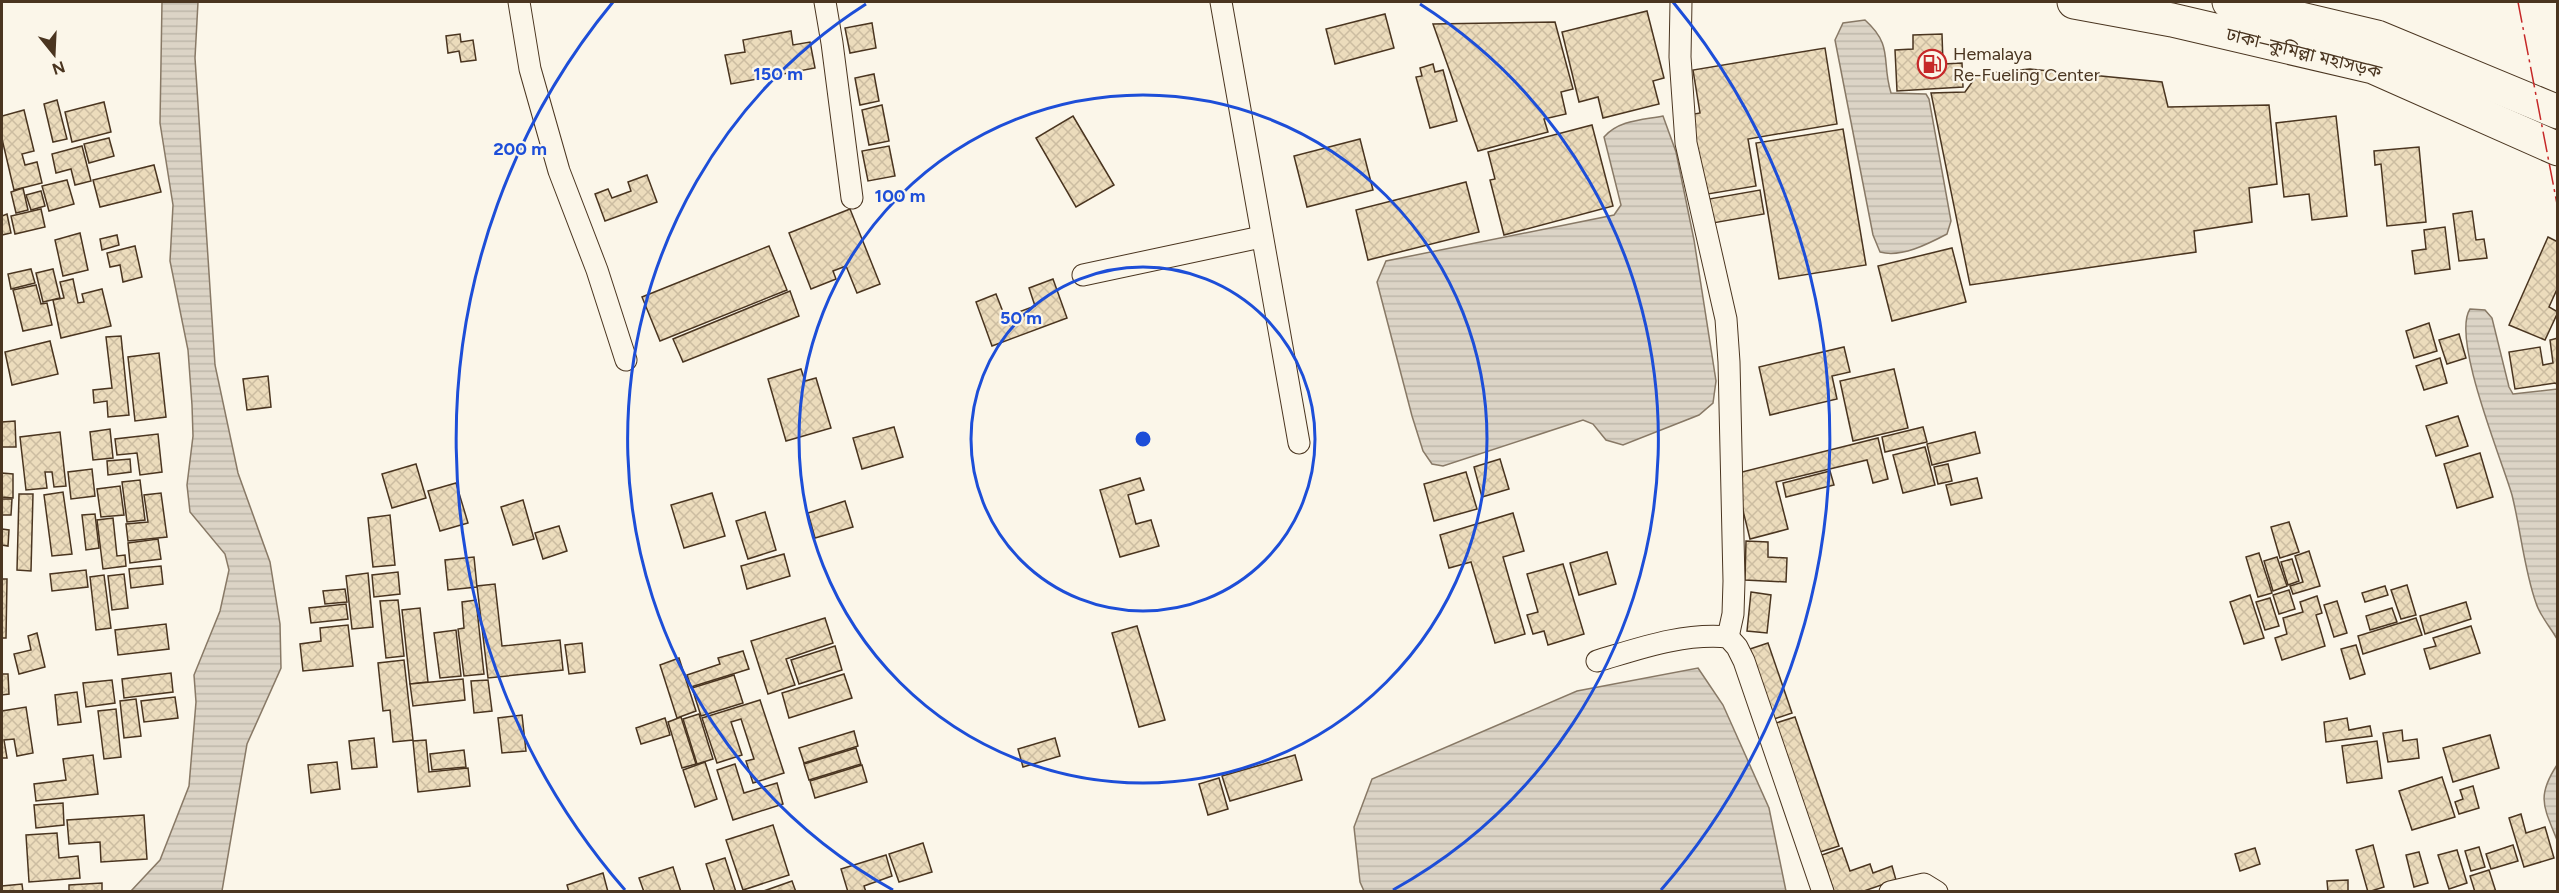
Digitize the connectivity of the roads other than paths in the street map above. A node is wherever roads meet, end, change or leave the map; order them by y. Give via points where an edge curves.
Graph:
1 (519, 2) edge
2 (825, 2) edge
3 (1221, 2) edge
4 (1681, 2) edge
5 (2074, 2) edge
6 (2229, 2) edge
7 (2558, 112) edge
8 (2558, 149) edge
9 (852, 198) dead end
10 (1261, 237) junction
11 (1083, 275) dead end
12 (626, 360) dead end
13 (1299, 442) dead end
14 (1728, 638) junction
15 (1597, 661) dead end
16 (1822, 891) edge
17 (1890, 891) edge
18 (1937, 891) edge

1 - 12 street via 530,69 555,160
2 - 9 street
3 - 10 street
4 - 14 street via 1686,143 1719,282 1728,351 1734,581
5 - 8 highway, ঢাকা–কুমিল্লা মহাসড়ক via 2172,20 2373,68
6 - 7 highway, ঢাকা–কুমিল্লা মহাসড়ক via 2378,37
10 - 11 street
10 - 13 street
14 - 15 street via 1703,635 1669,640
14 - 16 street via 1744,661
17 - 18 street via 1924,884

